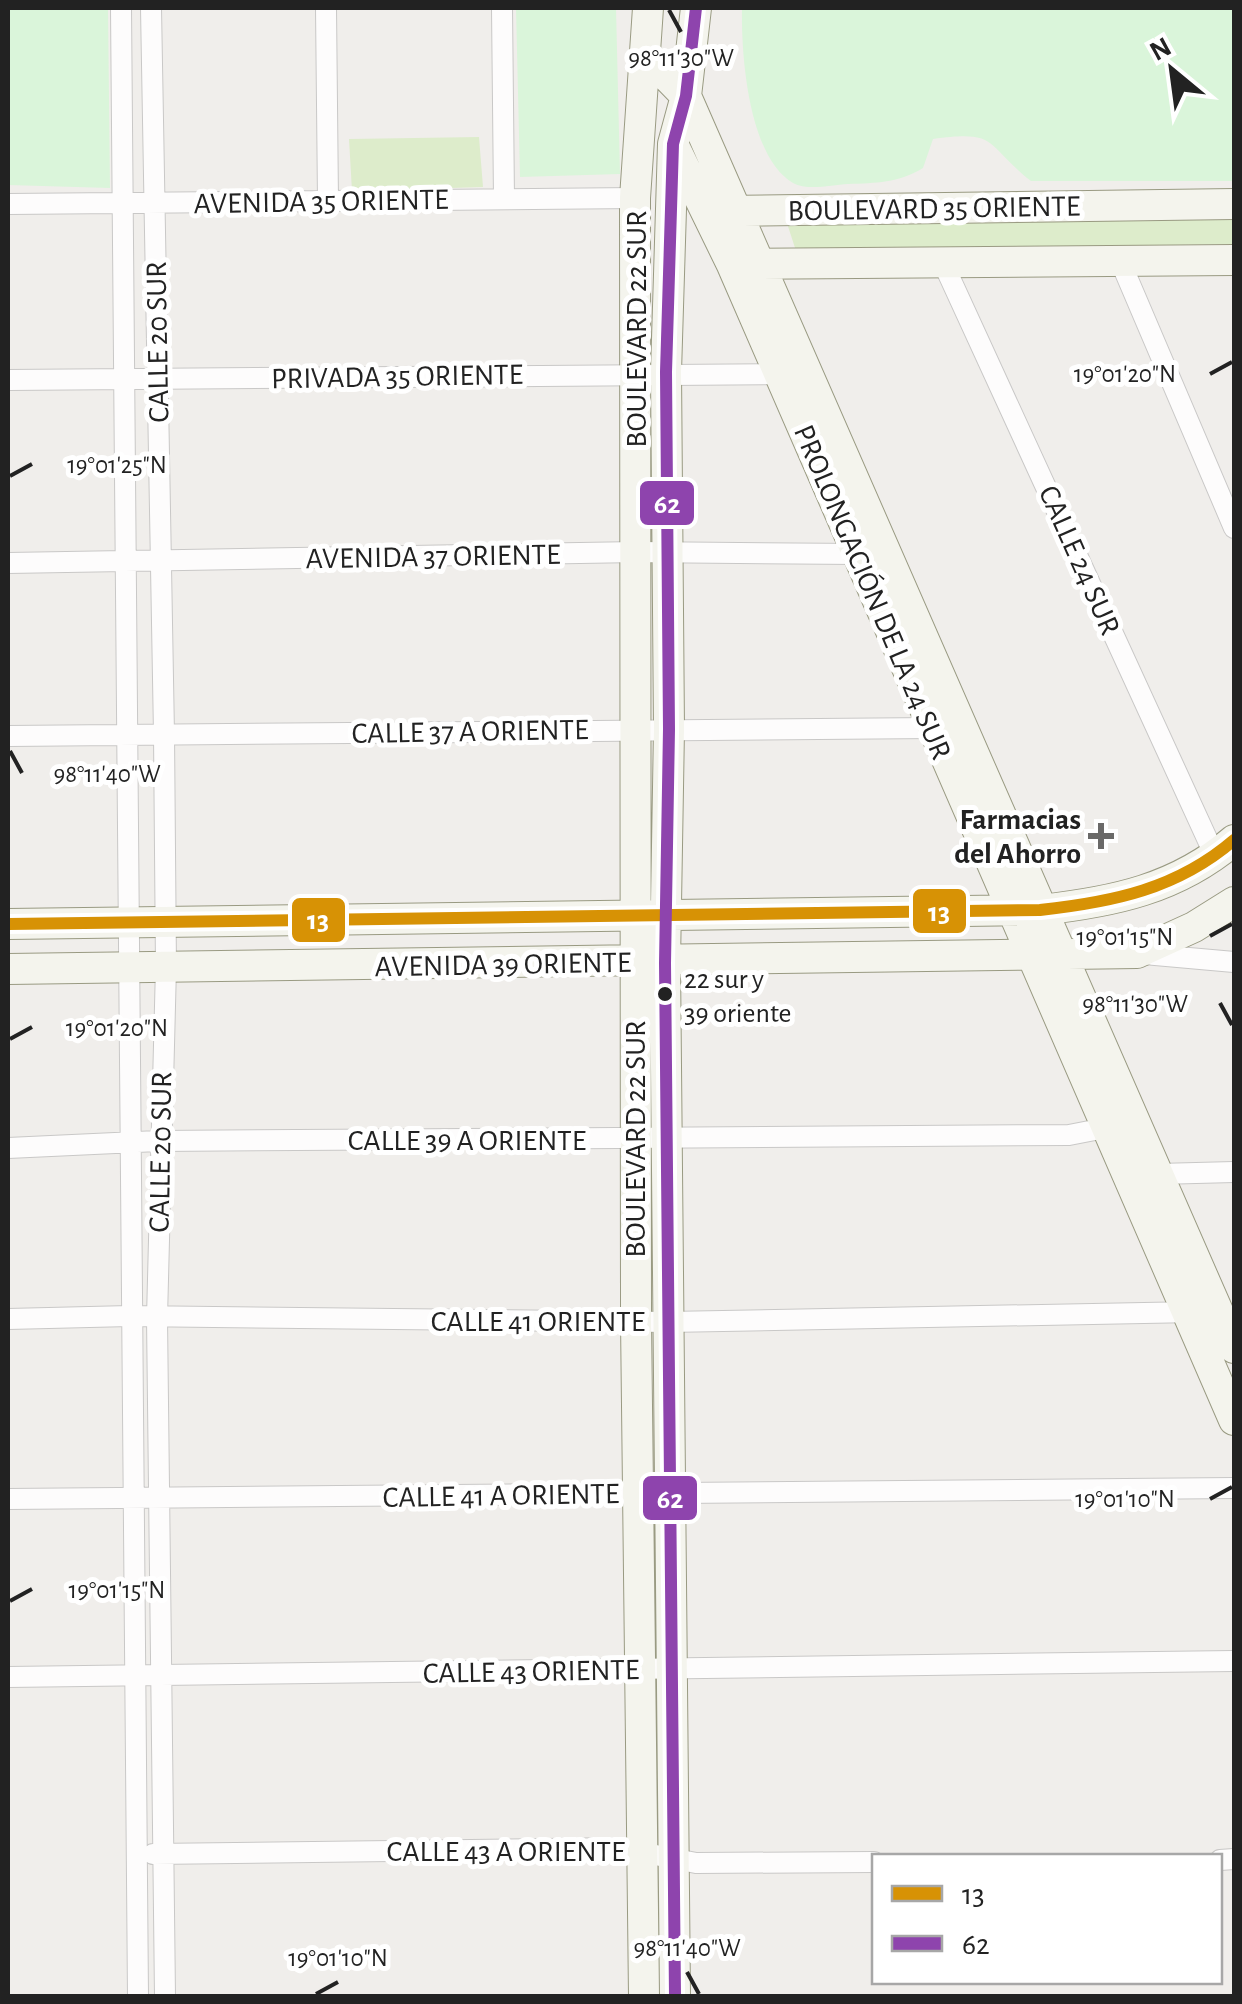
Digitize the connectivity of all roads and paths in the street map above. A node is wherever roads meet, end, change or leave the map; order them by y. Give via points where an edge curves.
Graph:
1 (122, 8) edge
2 (151, 8) edge
3 (326, 8) edge
4 (502, 8) edge
5 (648, 8) edge
6 (696, 8) edge
7 (645, 54) junction
8 (686, 96) junction
9 (642, 102) junction
10 (673, 144) junction
11 (635, 198) junction
12 (504, 199) junction
13 (328, 201) junction
14 (124, 203) junction
15 (154, 203) junction
16 (8, 204) edge
17 (1234, 204) edge
18 (668, 206) junction
19 (723, 211) junction
20 (1234, 260) edge
21 (1121, 263) junction
22 (746, 264) junction
23 (944, 265) junction
24 (652, 372) junction
25 (794, 374) junction
26 (158, 379) junction
27 (8, 380) edge
28 (126, 380) junction
29 (1234, 528) edge
30 (652, 551) junction
31 (858, 554) junction
32 (160, 562) junction
33 (8, 563) edge
34 (126, 563) junction
35 (932, 728) junction
36 (638, 729) junction
37 (669, 729) junction
38 (129, 734) junction
39 (164, 734) junction
40 (8, 736) edge
41 (1225, 848) edge
42 (1234, 902) edge
43 (1026, 911) junction
44 (635, 916) junction
45 (666, 916) junction
46 (130, 923) junction
47 (165, 923) junction
48 (8, 924) edge
49 (1137, 953) junction
50 (1045, 956) junction
51 (1234, 962) edge
52 (649, 963) junction
53 (166, 967) junction
54 (131, 968) junction
55 (8, 969) edge
56 (1106, 1128) junction
57 (636, 1139) junction
58 (667, 1139) junction
59 (158, 1141) junction
60 (132, 1143) junction
61 (8, 1148) edge
62 (1234, 1172) edge
63 (1158, 1174) junction
64 (1202, 1310) junction
65 (130, 1316) junction
66 (157, 1318) junction
67 (8, 1319) edge
68 (636, 1321) junction
69 (668, 1322) junction
70 (1234, 1348) edge
71 (1234, 1420) edge
72 (1234, 1488) edge
73 (638, 1493) junction
74 (670, 1493) junction
75 (8, 1499) edge
76 (135, 1499) junction
77 (160, 1500) junction
78 (1234, 1661) edge
79 (640, 1668) junction
80 (673, 1668) junction
81 (8, 1677) edge
82 (135, 1677) junction
83 (162, 1678) junction
84 (645, 1852) junction
85 (136, 1853) junction
86 (164, 1854) junction
87 (675, 1861) junction
88 (872, 1862) edge
89 (138, 1996) edge
90 (165, 1996) edge
91 (644, 1996) edge
92 (676, 1996) edge

1 - 14 street, CALLE 20 SUR
2 - 15 street, CALLE 20 SUR
3 - 13 street
4 - 12 street
5 - 7 main road, BOULEVARD 22 SUR
6 - 8 main road, BOULEVARD 22 SUR
7 - 8 main road, PROLONGACIÓN DE LA 24 SUR
7 - 9 main road, BOULEVARD 22 SUR
8 - 10 main road, BOULEVARD 22 SUR
8 - 19 main road, PROLONGACIÓN DE LA 24 SUR
9 - 10 main road, PROLONGACIÓN DE LA 24 SUR
9 - 11 main road, BOULEVARD 22 SUR
10 - 18 main road, BOULEVARD 22 SUR
10 - 19 main road, PROLONGACIÓN DE LA 24 SUR
11 - 12 street, AVENIDA 35 ORIENTE
11 - 18 main road, BOULEVARD 35 ORIENTE
11 - 24 main road, BOULEVARD 22 SUR
12 - 13 street, AVENIDA 35 ORIENTE
13 - 15 street, AVENIDA 35 ORIENTE
14 - 15 street, AVENIDA 35 ORIENTE
14 - 16 street, AVENIDA 35 ORIENTE
14 - 28 street, CALLE 20 SUR
15 - 26 street, CALLE 20 SUR
17 - 19 main road, BOULEVARD 35 ORIENTE
18 - 19 main road, BOULEVARD 35 ORIENTE
18 - 24 main road, BOULEVARD 22 SUR
19 - 22 main road, PROLONGACIÓN DE LA 24 SUR
20 - 21 main road, BOULEVARD 35 ORIENTE
21 - 23 main road, BOULEVARD 35 ORIENTE
21 - 29 street
22 - 23 main road, BOULEVARD 35 ORIENTE
22 - 25 main road, PROLONGACIÓN DE LA 24 SUR
23 - 41 street, CALLE 24 SUR
24 - 25 street, PRIVADA 35 ORIENTE
24 - 26 street, PRIVADA 35 ORIENTE
24 - 30 main road, BOULEVARD 22 SUR
25 - 31 main road, PROLONGACIÓN DE LA 24 SUR
25 - 43 main road, PROLONGACIÓN DE LA 24 SUR
26 - 28 street, PRIVADA 35 ORIENTE
26 - 32 street, CALLE 20 SUR
27 - 28 street, PRIVADA 35 ORIENTE
28 - 34 street, CALLE 20 SUR
30 - 31 street, AVENIDA 37 ORIENTE
30 - 32 street, AVENIDA 37 ORIENTE
30 - 36 main road, BOULEVARD 22 SUR
30 - 37 main road, BOULEVARD 22 SUR
31 - 35 main road, PROLONGACIÓN DE LA 24 SUR
32 - 34 street, AVENIDA 37 ORIENTE
32 - 39 street, CALLE 20 SUR
33 - 34 street, AVENIDA 37 ORIENTE
34 - 38 street, CALLE 20 SUR
35 - 37 street, CALLE 37 A ORIENTE
35 - 43 main road, PROLONGACIÓN DE LA 24 SUR
36 - 37 street, CALLE 37 A ORIENTE
36 - 39 street, CALLE 37 A ORIENTE
36 - 44 main road, BOULEVARD 22 SUR
37 - 45 main road, BOULEVARD 22 SUR
38 - 39 street, CALLE 37 A ORIENTE
38 - 40 street, CALLE 37 A ORIENTE
38 - 46 street, CALLE 20 SUR
39 - 47 street, CALLE 20 SUR
41 - 43 main road, AVENIDA 39 ORIENTE via 1126,898
42 - 49 main road
43 - 45 main road, AVENIDA 39 ORIENTE
43 - 50 main road, PROLONGACIÓN DE LA 24 SUR
44 - 45 main road, AVENIDA 39 ORIENTE
44 - 47 main road, AVENIDA 39 ORIENTE
44 - 52 main road, BOULEVARD 22 SUR
45 - 52 main road, BOULEVARD 22 SUR
46 - 47 main road, AVENIDA 39 ORIENTE
46 - 48 main road, AVENIDA 39 ORIENTE
46 - 54 street, CALLE 20 SUR
47 - 53 street, CALLE 20 SUR
49 - 50 main road, AVENIDA 39 ORIENTE
49 - 51 street
50 - 52 main road, AVENIDA 39 ORIENTE
50 - 56 main road, PROLONGACIÓN DE LA 24 SUR
50 - 63 main road, PROLONGACIÓN DE LA 24 SUR
52 - 53 main road, AVENIDA 39 ORIENTE
52 - 57 main road, BOULEVARD 22 SUR
52 - 58 main road, BOULEVARD 22 SUR
53 - 54 main road, AVENIDA 39 ORIENTE
53 - 59 street, CALLE 20 SUR
54 - 55 main road, AVENIDA 39 ORIENTE
54 - 60 street, CALLE 20 SUR
56 - 58 street, CALLE 39 A ORIENTE via 1069,1136
56 - 64 main road, PROLONGACIÓN DE LA 24 SUR
57 - 58 street, CALLE 39 A ORIENTE
57 - 59 street, CALLE 39 A ORIENTE
57 - 68 main road, BOULEVARD 22 SUR
58 - 69 main road, BOULEVARD 22 SUR
59 - 60 street, CALLE 39 A ORIENTE
59 - 66 street, CALLE 20 SUR
60 - 61 street, CALLE 39 A ORIENTE
60 - 65 street, CALLE 20 SUR
62 - 63 street
63 - 64 main road, PROLONGACIÓN DE LA 24 SUR
64 - 69 street, CALLE 41 ORIENTE
64 - 70 main road, PROLONGACIÓN DE LA 24 SUR
64 - 71 main road, PROLONGACIÓN DE LA 24 SUR
65 - 66 street, CALLE 41 ORIENTE
65 - 67 street, CALLE 41 ORIENTE
65 - 76 street, CALLE 20 SUR
66 - 68 street, CALLE 41 ORIENTE
66 - 77 street, CALLE 20 SUR
68 - 69 street, CALLE 41 ORIENTE
68 - 73 main road, BOULEVARD 22 SUR
69 - 74 main road, BOULEVARD 22 SUR
72 - 74 street, CALLE 41 A ORIENTE
73 - 74 street, CALLE 41 A ORIENTE
73 - 77 street, CALLE 41 A ORIENTE
73 - 79 main road, BOULEVARD 22 SUR
74 - 80 main road, BOULEVARD 22 SUR
75 - 76 street, CALLE 41 A ORIENTE
76 - 77 street, CALLE 41 A ORIENTE
76 - 82 street, CALLE 20 SUR
77 - 83 street, CALLE 20 SUR
78 - 80 street, CALLE 43 ORIENTE
79 - 80 street, CALLE 43 ORIENTE
79 - 83 street, CALLE 43 ORIENTE
79 - 84 main road, BOULEVARD 22 SUR
80 - 87 main road, BOULEVARD 22 SUR
81 - 82 street, CALLE 43 ORIENTE
82 - 83 street, CALLE 43 ORIENTE
82 - 85 street, CALLE 20 SUR
83 - 86 street, CALLE 20 SUR
84 - 86 street, CALLE 43 A ORIENTE
84 - 87 street, CALLE 43 A ORIENTE
84 - 91 main road, BOULEVARD 22 SUR
85 - 86 street, CALLE 43 A ORIENTE
85 - 89 street, CALLE 20 SUR
86 - 90 street, CALLE 20 SUR
87 - 88 street, CALLE 43 A ORIENTE
87 - 92 main road, BOULEVARD 22 SUR

